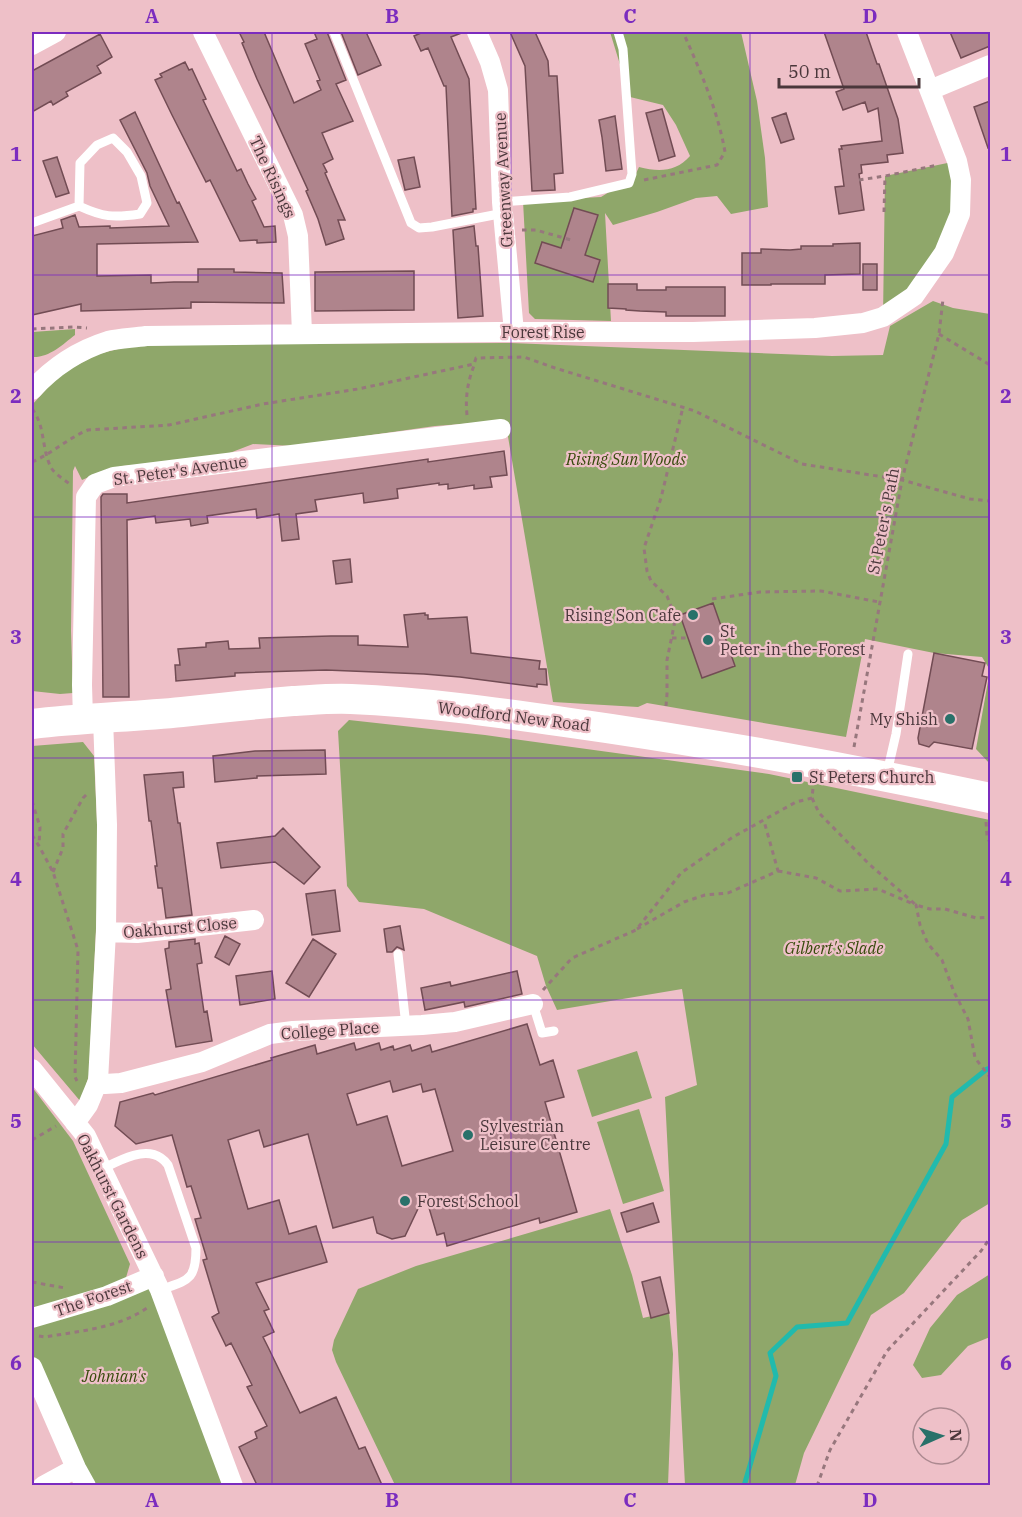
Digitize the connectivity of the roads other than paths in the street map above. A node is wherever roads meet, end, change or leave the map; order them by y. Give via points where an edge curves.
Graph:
1 (56, 32) edge
2 (202, 32) edge
3 (334, 32) edge
4 (477, 32) edge
5 (618, 32) edge
6 (907, 32) edge
7 (32, 45) edge
8 (990, 65) edge
9 (930, 90) junction
10 (79, 206) junction
11 (504, 215) junction
12 (32, 223) edge
13 (505, 332) junction
14 (302, 333) junction
15 (33, 384) edge
16 (501, 429) dead end
17 (908, 654) dead end
18 (93, 718) junction
19 (32, 724) edge
20 (886, 777) junction
21 (990, 798) edge
22 (254, 920) dead end
23 (106, 932) junction
24 (398, 954) dead end
25 (531, 1004) joint
26 (406, 1026) junction
27 (554, 1031) dead end
28 (32, 1070) edge
29 (98, 1081) junction
30 (73, 1121) junction
31 (102, 1169) junction
32 (158, 1286) junction
33 (32, 1318) edge
34 (32, 1367) edge
35 (76, 1468) junction
36 (43, 1485) edge
37 (86, 1485) edge
38 (233, 1485) edge

1 - 7 street
2 - 14 street, The Risings via 293,215 298,236
3 - 11 lane via 411,223 419,228 432,227
4 - 11 street, Greenway Avenue via 498,90
5 - 11 lane via 623,49 632,174 629,183
6 - 9 street, Forest Rise
8 - 9 street
9 - 13 street, Forest Rise via 957,161 960,214 944,253 914,296 883,317 863,324 815,328
10 - 10 lane via 80,163 97,145 113,138 141,176 147,203 140,214 119,217
10 - 12 lane
11 - 13 street, Greenway Avenue
13 - 14 street, Forest Rise
14 - 15 street, Forest Rise via 146,336 109,341 83,351
16 - 18 street, St. Peter's Avenue via 114,477 95,484 86,497 82,685
17 - 20 lane
18 - 19 main road, Woodford New Road
18 - 20 main road, Woodford New Road via 315,699 409,703 662,736
18 - 23 street, Oakhurst Gardens via 105,775
20 - 21 main road, Woodford New Road
22 - 23 street, Oakhurst Close via 137,933
23 - 29 street, Oakhurst Gardens
24 - 26 lane
25 - 26 street, College Place via 455,1022
25 - 27 lane via 542,1034
26 - 29 street, College Place via 270,1034 202,1062 121,1083
28 - 30 street
29 - 30 street, Oakhurst Gardens via 88,1105
30 - 31 street, Oakhurst Gardens via 86,1136
31 - 32 street, Oakhurst Gardens
31 - 32 lane via 135,1155 149,1154 168,1165 196,1248 196,1262 187,1281
32 - 33 street, The Forest
32 - 38 street, Oakhurst Gardens
34 - 35 street
35 - 36 street
35 - 37 street

